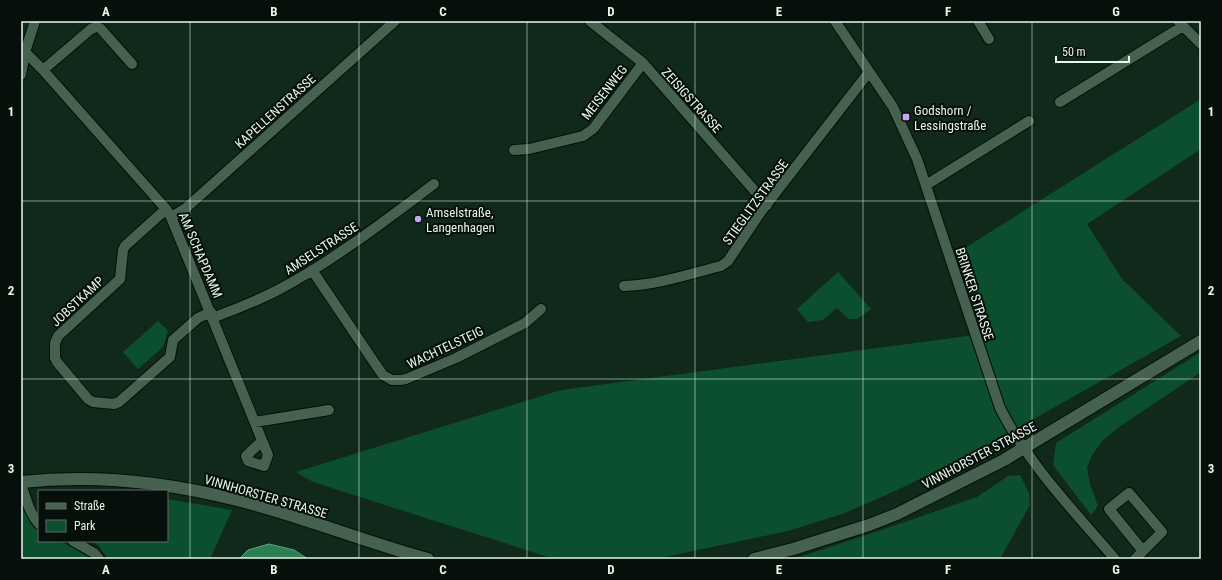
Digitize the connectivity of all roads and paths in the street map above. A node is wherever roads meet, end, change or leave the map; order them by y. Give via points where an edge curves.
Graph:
1 (35, 21) edge
2 (395, 21) edge
3 (590, 21) edge
4 (834, 21) edge
5 (978, 21) edge
6 (1180, 24) edge
7 (989, 39) dead end
8 (1201, 44) edge
9 (23, 50) edge
10 (642, 63) junction
11 (132, 64) dead end
12 (43, 70) junction
13 (869, 72) junction
14 (21, 75) edge
15 (1060, 102) dead end
16 (1029, 121) dead end
17 (514, 150) dead end
18 (434, 184) dead end
19 (926, 185) junction
20 (767, 205) junction
21 (169, 213) junction
22 (312, 270) junction
23 (624, 286) dead end
24 (541, 309) dead end
25 (212, 315) junction
26 (1201, 341) edge
27 (330, 410) dead end
28 (255, 422) junction
29 (262, 441) dead end
30 (1024, 448) junction
31 (21, 483) edge
32 (38, 523) edge
33 (76, 542) edge
34 (1143, 551) junction
35 (99, 559) edge
36 (428, 559) edge
37 (754, 559) edge
38 (1115, 559) edge
39 (1135, 559) edge

1 - 9 street
2 - 21 street, KAPELLENSTRASSE via 186,208
3 - 10 street, ZEISIGSTRASSE
4 - 13 street, BRINKER STRASSE
5 - 7 street
6 - 8 street
6 - 15 street
9 - 12 street, AM SCHAPDAMM
9 - 14 street
10 - 17 street, MEISENWEG via 593,129 583,136 529,149
10 - 20 street, ZEISIGSTRASSE
11 - 12 street via 100,28 96,27
12 - 21 street, AM SCHAPDAMM
13 - 19 street, BRINKER STRASSE via 902,126
13 - 20 street, STIEGLITZSTRASSE
16 - 19 street
18 - 22 street, AMSELSTRASSE via 361,238
19 - 30 street, BRINKER STRASSE via 1000,408
20 - 23 street, STIEGLITZSTRASSE via 728,262 721,266 640,285
21 - 25 street, AM SCHAPDAMM
21 - 25 street, JOBSTKAMP via 125,246 120,279 58,336 55,343 56,360 88,399 102,404 117,404 170,357 173,340 198,318
22 - 24 street, WACHTELSTEIG via 380,372 387,378 396,380 406,379 456,358 525,323
22 - 25 street, AMSELSTRASSE via 267,296
25 - 28 street, AM SCHAPDAMM
26 - 30 street, VINNHORSTER STRASSE
27 - 28 street
28 - 29 street, AM SCHAPDAMM
30 - 37 street, VINNHORSTER STRASSE via 897,514 793,550
30 - 38 street, BRINKER STRASSE
31 - 32 street via 28,507
31 - 36 street, VINNHORSTER STRASSE via 88,479 130,481 195,490 244,502
33 - 35 street
34 - 34 street via 1162,532 1129,493 1109,509
34 - 39 street

